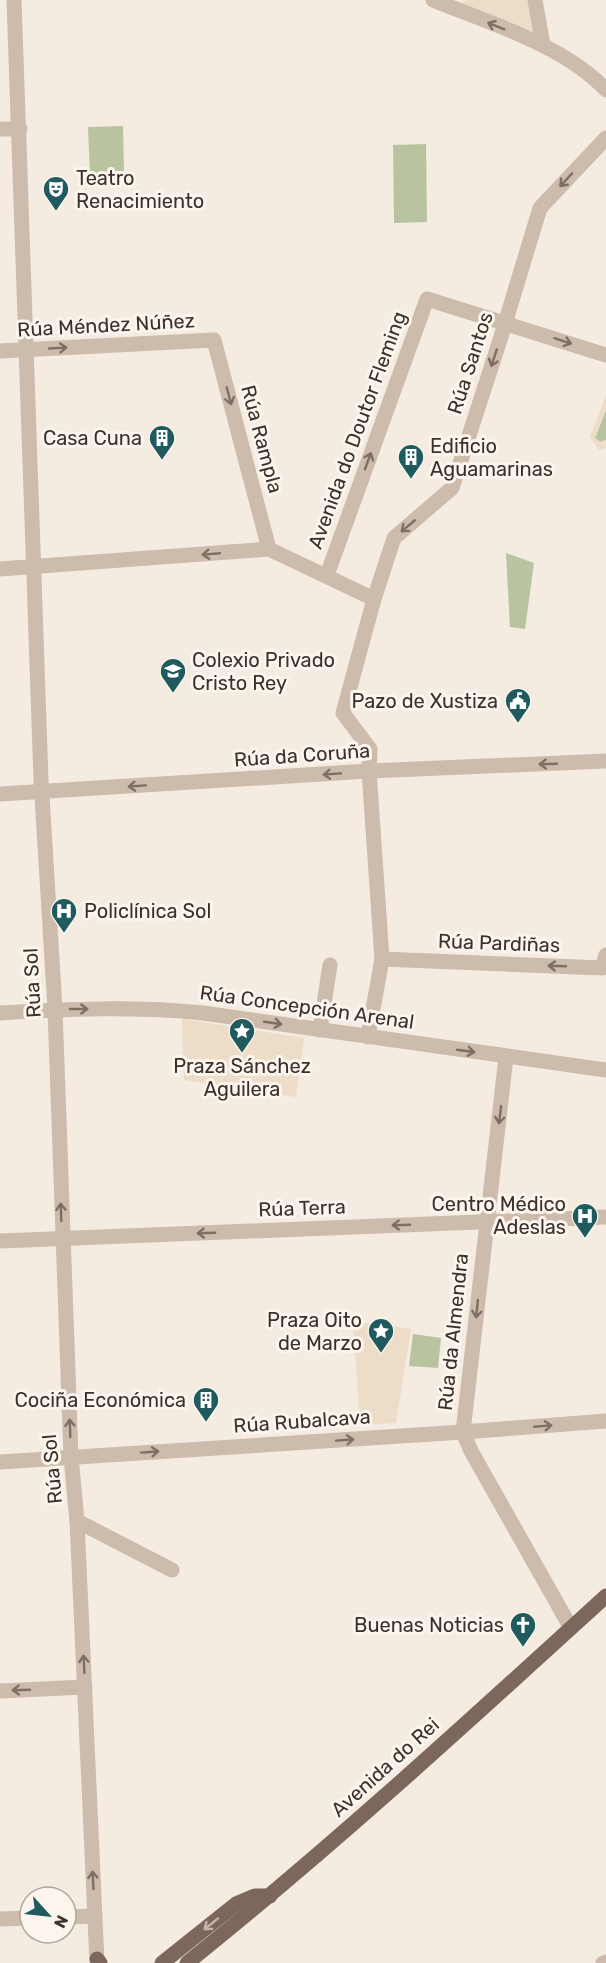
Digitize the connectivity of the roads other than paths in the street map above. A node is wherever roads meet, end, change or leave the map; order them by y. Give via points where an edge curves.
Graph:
1 (14, 0) edge
2 (433, 0) edge
3 (535, 0) edge
4 (543, 45) junction
5 (606, 90) edge
6 (0, 129) edge
7 (20, 129) junction
8 (606, 138) edge
9 (506, 324) junction
10 (214, 340) joint
11 (26, 350) junction
12 (0, 351) edge
13 (606, 355) edge
14 (269, 549) junction
15 (33, 568) junction
16 (0, 569) edge
17 (327, 575) junction
18 (374, 598) junction
19 (606, 761) edge
20 (369, 771) junction
21 (41, 792) junction
22 (0, 794) edge
23 (382, 959) junction
24 (605, 963) edge
25 (330, 965) dead end
26 (55, 1010) junction
27 (0, 1013) edge
28 (320, 1030) junction
29 (368, 1037) junction
30 (506, 1057) junction
31 (606, 1071) edge
32 (606, 1217) edge
33 (487, 1222) junction
34 (62, 1239) junction
35 (0, 1241) edge
36 (606, 1421) edge
37 (463, 1432) junction
38 (71, 1457) junction
39 (0, 1462) edge
40 (77, 1521) junction
41 (172, 1570) dead end
42 (606, 1596) edge
43 (571, 1628) junction
44 (85, 1688) junction
45 (0, 1691) edge
46 (270, 1896) junction
47 (95, 1916) junction
48 (78, 1917) edge
49 (18, 1918) edge
50 (0, 1919) edge
51 (98, 1962) edge
52 (162, 1963) edge
53 (187, 1963) edge

1 - 7 street, Rúa Sol
4 -> 2 street
3 - 4 street
4 - 5 street
6 - 7 street
7 - 11 street, Rúa Sol
8 -> 9 street, Rúa Santos via 540,208
9 -> 13 street
17 -> 9 street, Avenida do Doutor Fleming via 427,298
9 -> 18 street, Rúa Santos via 452,488 394,538
11 -> 10 street, Rúa Méndez Núñez
10 -> 14 street, Rúa Rampla
11 - 12 street, Rúa Méndez Núñez
11 - 15 street, Rúa Sol
14 -> 15 street
14 - 17 street
15 - 16 street
15 - 21 street, Rúa Sol
17 - 18 street, Avenida do Doutor Fleming
18 - 20 street via 343,713 370,749
19 -> 20 street, Rúa da Coruña
20 -> 21 street, Rúa da Coruña
20 - 23 street
21 - 22 street, Rúa da Coruña
21 - 26 street, Rúa Sol
24 -> 23 street, Rúa Pardiñas
23 - 29 street
25 - 28 street
26 - 27 street, Rúa Concepción Arenal
26 -> 28 street, Rúa Concepción Arenal via 157,1009
34 -> 26 street, Rúa Sol
28 - 29 street, Rúa Concepción Arenal
29 -> 30 street, Rúa Concepción Arenal
30 - 31 street, Rúa Concepción Arenal
30 -> 33 street, Rúa da Almendra
32 - 33 street, Rúa Terra
33 -> 34 street, Rúa Terra
33 -> 37 street, Rúa da Almendra
34 - 35 street, Rúa Terra
38 -> 34 street, Rúa Sol
37 -> 36 street, Rúa Rubalcava
38 -> 37 street, Rúa Rubalcava
37 - 43 street
38 - 39 street, Rúa Rubalcava
38 - 40 street, Rúa Sol
40 - 41 street
44 -> 40 street, Rúa Sol
42 - 43 main road, Avenida do Rei
43 - 46 main road, Avenida do Rei
44 -> 45 street
47 -> 44 street, Rúa Sol
46 -> 52 main road via 255,1896 236,1904
46 - 53 main road, Avenida do Rei
47 - 48 street
47 - 51 street, Rúa Sol
49 - 50 street

